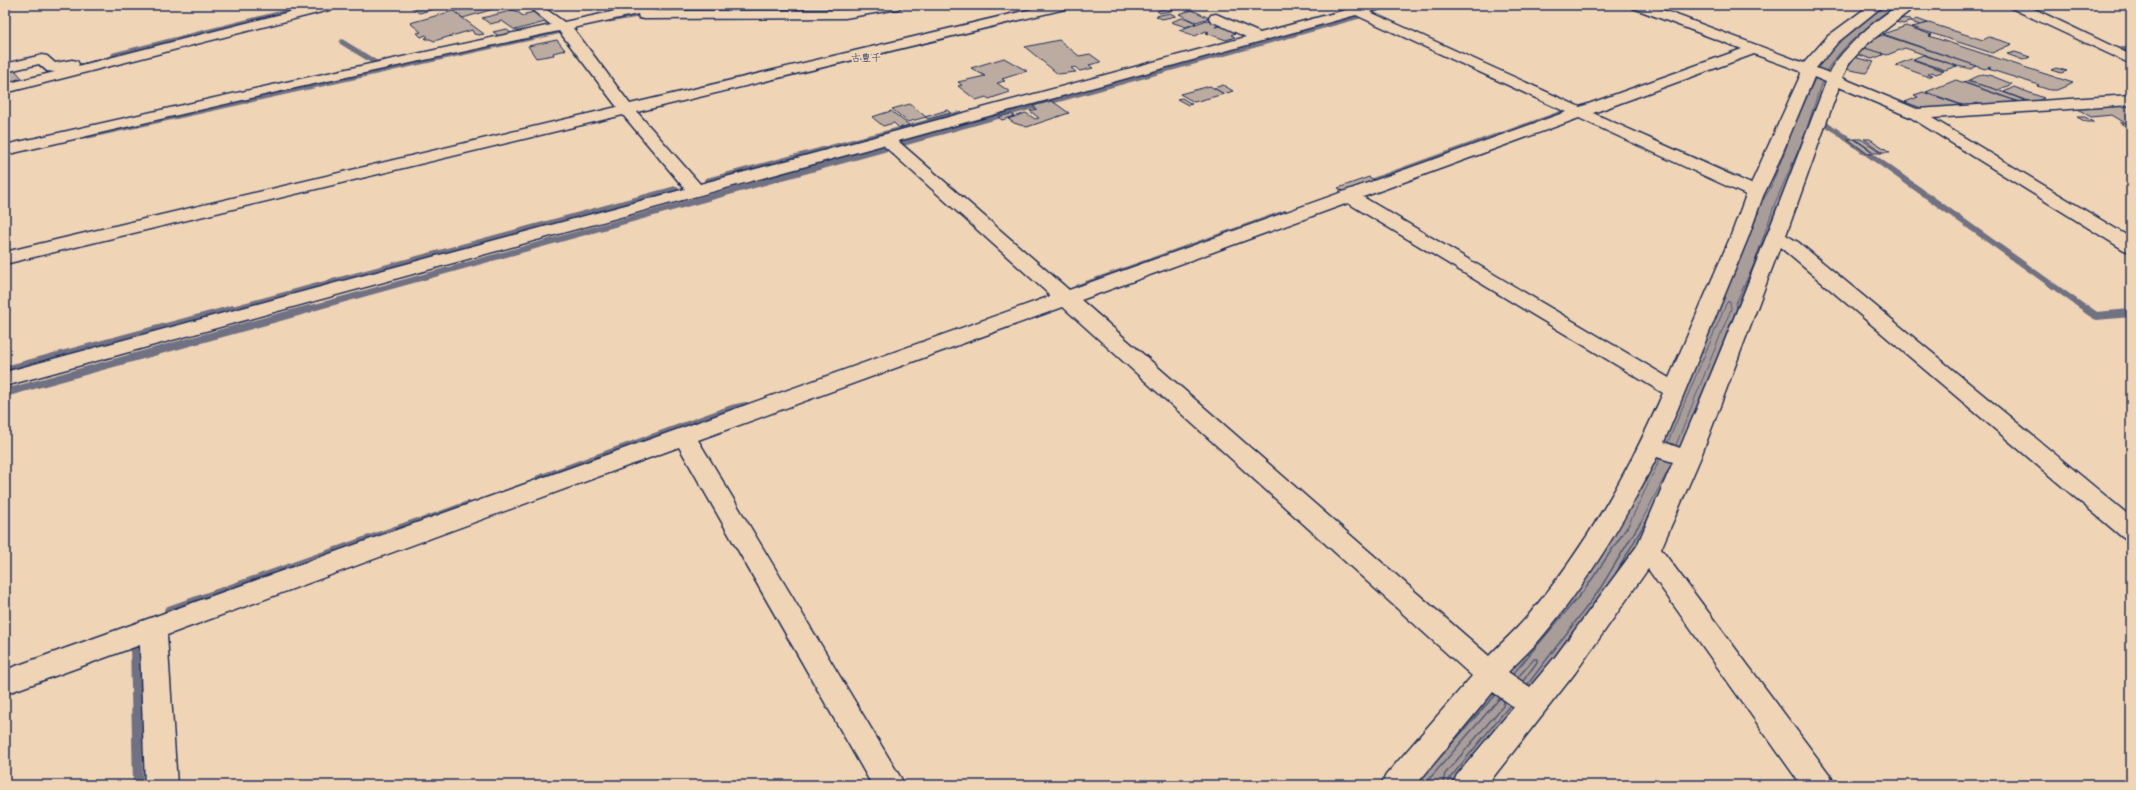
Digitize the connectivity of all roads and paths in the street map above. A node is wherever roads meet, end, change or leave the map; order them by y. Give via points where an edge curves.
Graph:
1 (308, 5) edge
2 (332, 5) edge
3 (532, 5) edge
4 (662, 5) edge
5 (898, 5) edge
6 (1065, 5) edge
7 (1379, 5) edge
8 (1638, 5) edge
9 (1878, 5) edge
10 (1911, 5) edge
11 (2016, 5) edge
12 (799, 10) edge
13 (1358, 11) junction
14 (1216, 18) dead end
15 (566, 29) junction
16 (1259, 38) junction
17 (1755, 49) junction
18 (2131, 60) edge
19 (5, 68) edge
20 (1810, 70) junction
21 (1831, 79) junction
22 (5, 89) edge
23 (2131, 100) edge
24 (627, 110) junction
25 (1579, 112) junction
26 (1914, 114) junction
27 (886, 139) junction
28 (5, 150) edge
29 (697, 192) junction
30 (1756, 193) junction
31 (1349, 196) junction
32 (1776, 237) junction
33 (2131, 246) edge
34 (5, 258) edge
35 (1065, 299) junction
36 (5, 379) edge
37 (1675, 391) junction
38 (684, 436) junction
39 (1650, 446) junction
40 (1688, 459) junction
41 (2131, 531) edge
42 (1648, 550) junction
43 (153, 628) junction
44 (1490, 675) junction
45 (5, 682) edge
46 (1530, 702) junction
47 (161, 785) edge
48 (890, 785) edge
49 (1397, 785) edge
50 (1468, 785) edge
51 (1819, 785) edge

1 - 19 street via 58,68 52,68 42,59
2 - 22 street
3 - 15 street
4 - 15 street
5 - 12 street via 845,14
6 - 24 street
7 - 13 street
8 - 17 street
9 - 20 street via 1832,39
10 - 21 street via 1867,36 1847,56
11 - 18 street
12 - 15 street via 642,16
13 - 16 street
13 - 25 street
14 - 16 street
15 - 24 street
15 - 28 street via 277,88
16 - 27 street
17 - 20 street
17 - 25 street
20 - 21 street
20 - 30 street
21 - 26 street
21 - 32 street
23 - 26 street
24 - 29 street
24 - 34 street
25 - 30 street
25 - 31 street
26 - 33 street
27 - 29 street
27 - 35 street
29 - 36 street
30 - 37 street
31 - 35 street
31 - 37 street
32 - 40 street
32 - 41 street via 1791,246
35 - 38 street
35 - 44 street
37 - 39 street
38 - 43 street
38 - 48 street
39 - 40 street
39 - 44 street via 1631,484 1574,576 1536,625
40 - 42 street
42 - 46 street via 1565,665
42 - 51 street
43 - 45 street
43 - 47 street
44 - 46 street
44 - 49 street
46 - 50 street

